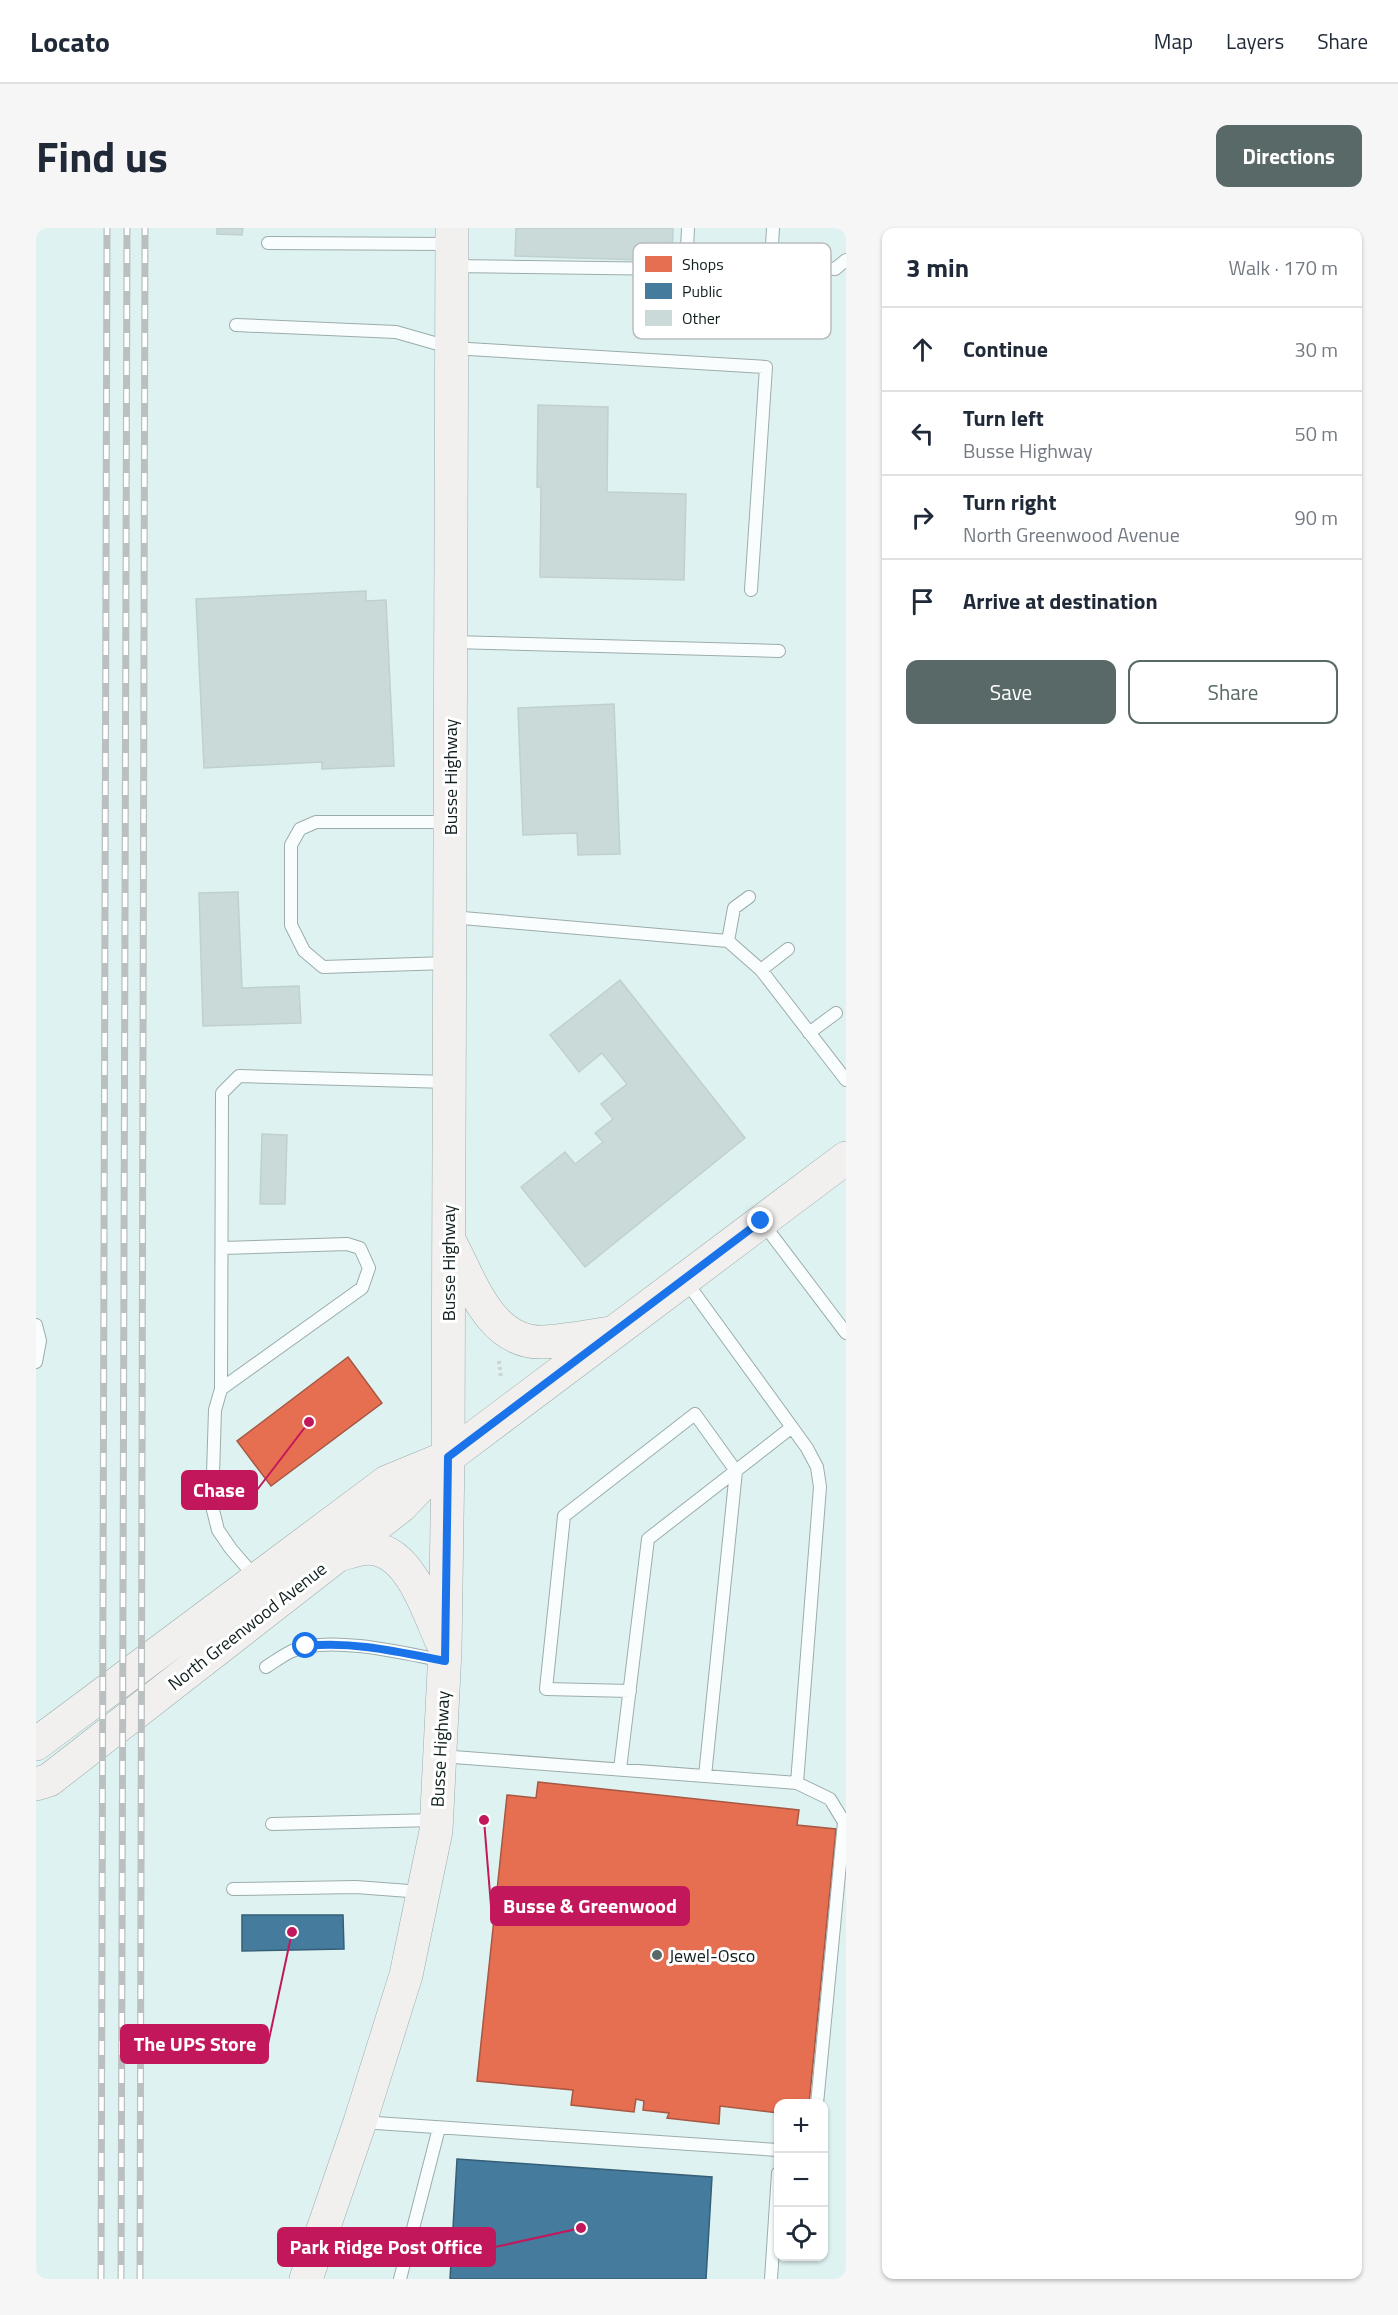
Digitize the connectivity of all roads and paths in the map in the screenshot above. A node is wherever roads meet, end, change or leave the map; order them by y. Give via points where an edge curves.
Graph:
1 (688, 228) edge
2 (773, 228) edge
3 (268, 243) dead end
4 (687, 243) edge
5 (772, 243) edge
6 (452, 246) edge
7 (846, 260) edge
8 (633, 265) edge
9 (831, 269) edge
10 (236, 325) dead end
11 (452, 348) junction
12 (751, 590) dead end
13 (450, 642) junction
14 (779, 651) dead end
15 (450, 822) junction
16 (749, 897) dead end
17 (450, 916) junction
18 (728, 941) junction
19 (788, 949) dead end
20 (449, 963) junction
21 (761, 970) junction
22 (836, 1012) dead end
23 (809, 1033) junction
24 (846, 1080) edge
25 (449, 1082) junction
26 (846, 1158) edge
27 (761, 1221) junction
28 (448, 1238) junction
29 (222, 1248) junction
30 (685, 1279) junction
31 (36, 1325) edge
32 (613, 1333) junction
33 (846, 1333) edge
34 (36, 1362) edge
35 (221, 1389) junction
36 (792, 1427) junction
37 (448, 1457) junction
38 (736, 1470) junction
39 (339, 1555) junction
40 (257, 1579) junction
41 (445, 1656) junction
42 (266, 1667) dead end
43 (630, 1691) junction
44 (36, 1743) edge
45 (439, 1756) junction
46 (620, 1769) junction
47 (705, 1776) junction
48 (797, 1783) junction
49 (36, 1784) edge
50 (436, 1820) junction
51 (272, 1824) dead end
52 (233, 1889) dead end
53 (423, 1892) junction
54 (817, 2099) edge
55 (360, 2122) junction
56 (439, 2128) junction
57 (774, 2150) edge
58 (776, 2207) edge
59 (306, 2279) edge
60 (400, 2279) edge
61 (771, 2279) edge

1 - 4 lane
2 - 5 lane
3 - 6 lane
6 - 8 lane
6 - 11 main road, Busse Highway
7 - 9 lane
10 - 11 lane via 396,333
11 - 12 lane via 766,367
11 - 13 main road, Busse Highway
13 - 14 lane
13 - 15 main road, Busse Highway
15 - 17 main road, Busse Highway
15 - 20 lane via 316,822 300,829 291,845 291,925 304,951 323,967
16 - 18 lane via 734,908
17 - 18 lane
17 - 20 main road, Busse Highway
18 - 21 lane
19 - 21 lane
20 - 25 main road, Busse Highway
21 - 23 lane
22 - 23 lane
23 - 24 lane
25 - 28 main road, Busse Highway
25 - 29 lane via 239,1076 222,1093
26 - 27 main road, North Greenwood Avenue
27 - 30 main road, North Greenwood Avenue
27 - 33 lane
28 - 32 main road via 486,1312 505,1331 541,1342
28 - 37 main road, Busse Highway
29 - 35 lane
29 - 35 lane via 347,1244 360,1248 369,1268 362,1288
30 - 32 main road, North Greenwood Avenue
30 - 36 lane
31 - 34 lane via 40,1341
32 - 37 main road, North Greenwood Avenue
35 - 40 lane via 215,1410 212,1506 218,1530
36 - 38 lane
36 - 48 lane via 817,1467 820,1487
37 - 39 main road, North Greenwood Avenue via 402,1506
37 - 40 main road, North Greenwood Avenue via 387,1482
37 - 41 main road, Busse Highway
38 - 43 lane via 648,1539
38 - 43 lane via 695,1414 564,1516 546,1689
38 - 47 lane
39 - 41 main road via 374,1548 396,1560 416,1584
39 - 49 main road, North Greenwood Avenue via 49,1780
40 - 44 main road, North Greenwood Avenue
41 - 42 lane via 321,1645 290,1651
41 - 45 main road, Busse Highway
43 - 46 lane
45 - 46 lane
45 - 50 main road, Busse Highway
46 - 47 lane
47 - 48 lane
48 - 54 lane via 830,1799 844,1822
50 - 51 lane
50 - 53 main road, Busse Highway
52 - 53 lane via 356,1887
53 - 55 main road, Busse Highway via 405,1975
55 - 56 lane
55 - 59 main road, Busse Highway
56 - 57 lane
56 - 60 lane
58 - 61 lane

